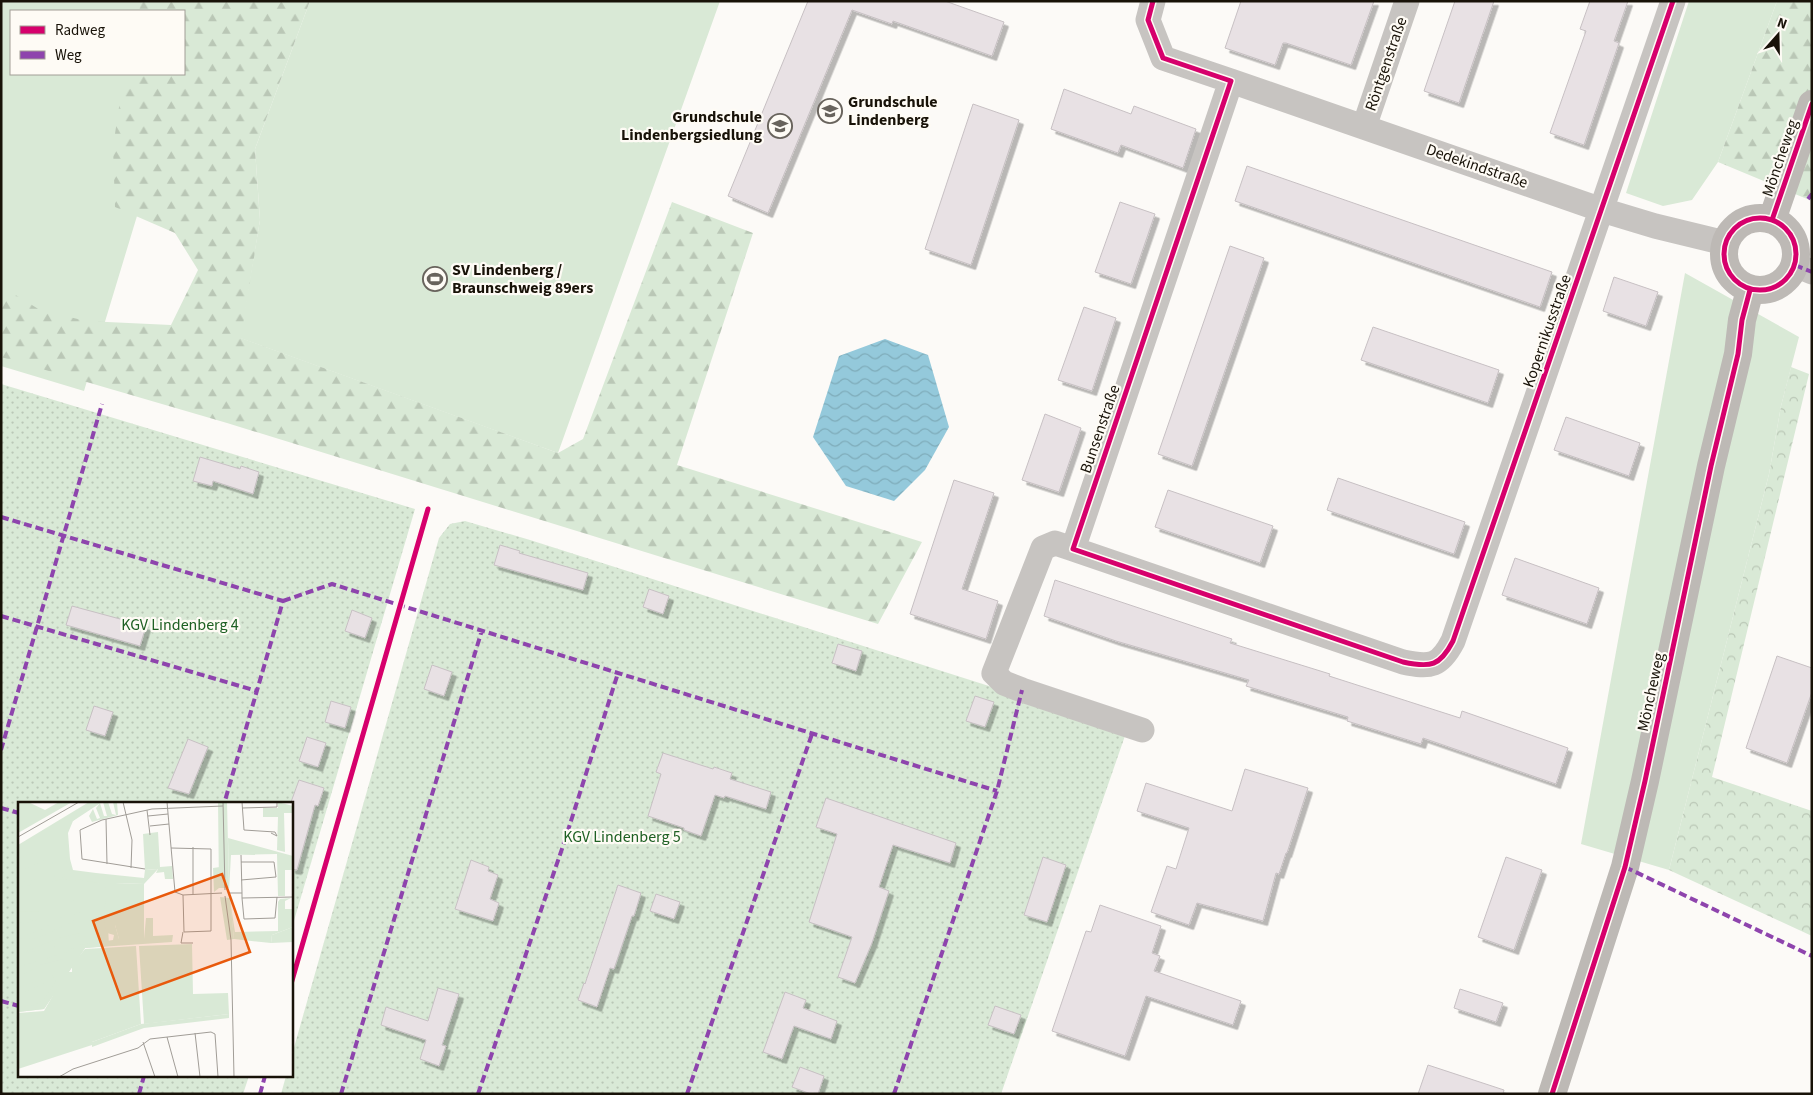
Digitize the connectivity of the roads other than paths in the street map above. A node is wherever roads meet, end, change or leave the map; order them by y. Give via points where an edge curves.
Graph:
1 (1153, 1) edge
2 (1408, 1) edge
3 (1673, 1) edge
4 (1231, 81) junction
5 (1812, 104) edge
6 (1364, 127) junction
7 (1602, 210) junction
8 (1772, 220) junction
9 (1725, 243) junction
10 (1803, 269) edge
11 (1750, 290) junction
12 (1073, 549) junction
13 (1142, 730) dead end
14 (1552, 1094) edge

1 - 4 street via 1148,20 1162,58
2 - 6 street, Röntgenstraße
3 - 7 street, Kopernikusstraße
4 - 6 street, Dedekindstraße
4 - 12 street, Bunsenstraße
5 - 8 main road, Möncheweg
6 - 7 street, Dedekindstraße
7 - 9 street, Dedekindstraße
7 - 12 street, Kopernikusstraße via 1453,641 1436,663 1420,666 1403,662
8 - 9 main road, Möncheweg via 1758,217 1744,221 1732,230
8 - 10 main road, Möncheweg via 1793,238
9 - 11 main road via 1723,254 1730,277
10 - 11 main road, Möncheweg via 1778,286 1764,291
11 - 14 main road, Möncheweg via 1625,867
12 - 13 street via 1055,543 1043,548 994,673 1013,687

